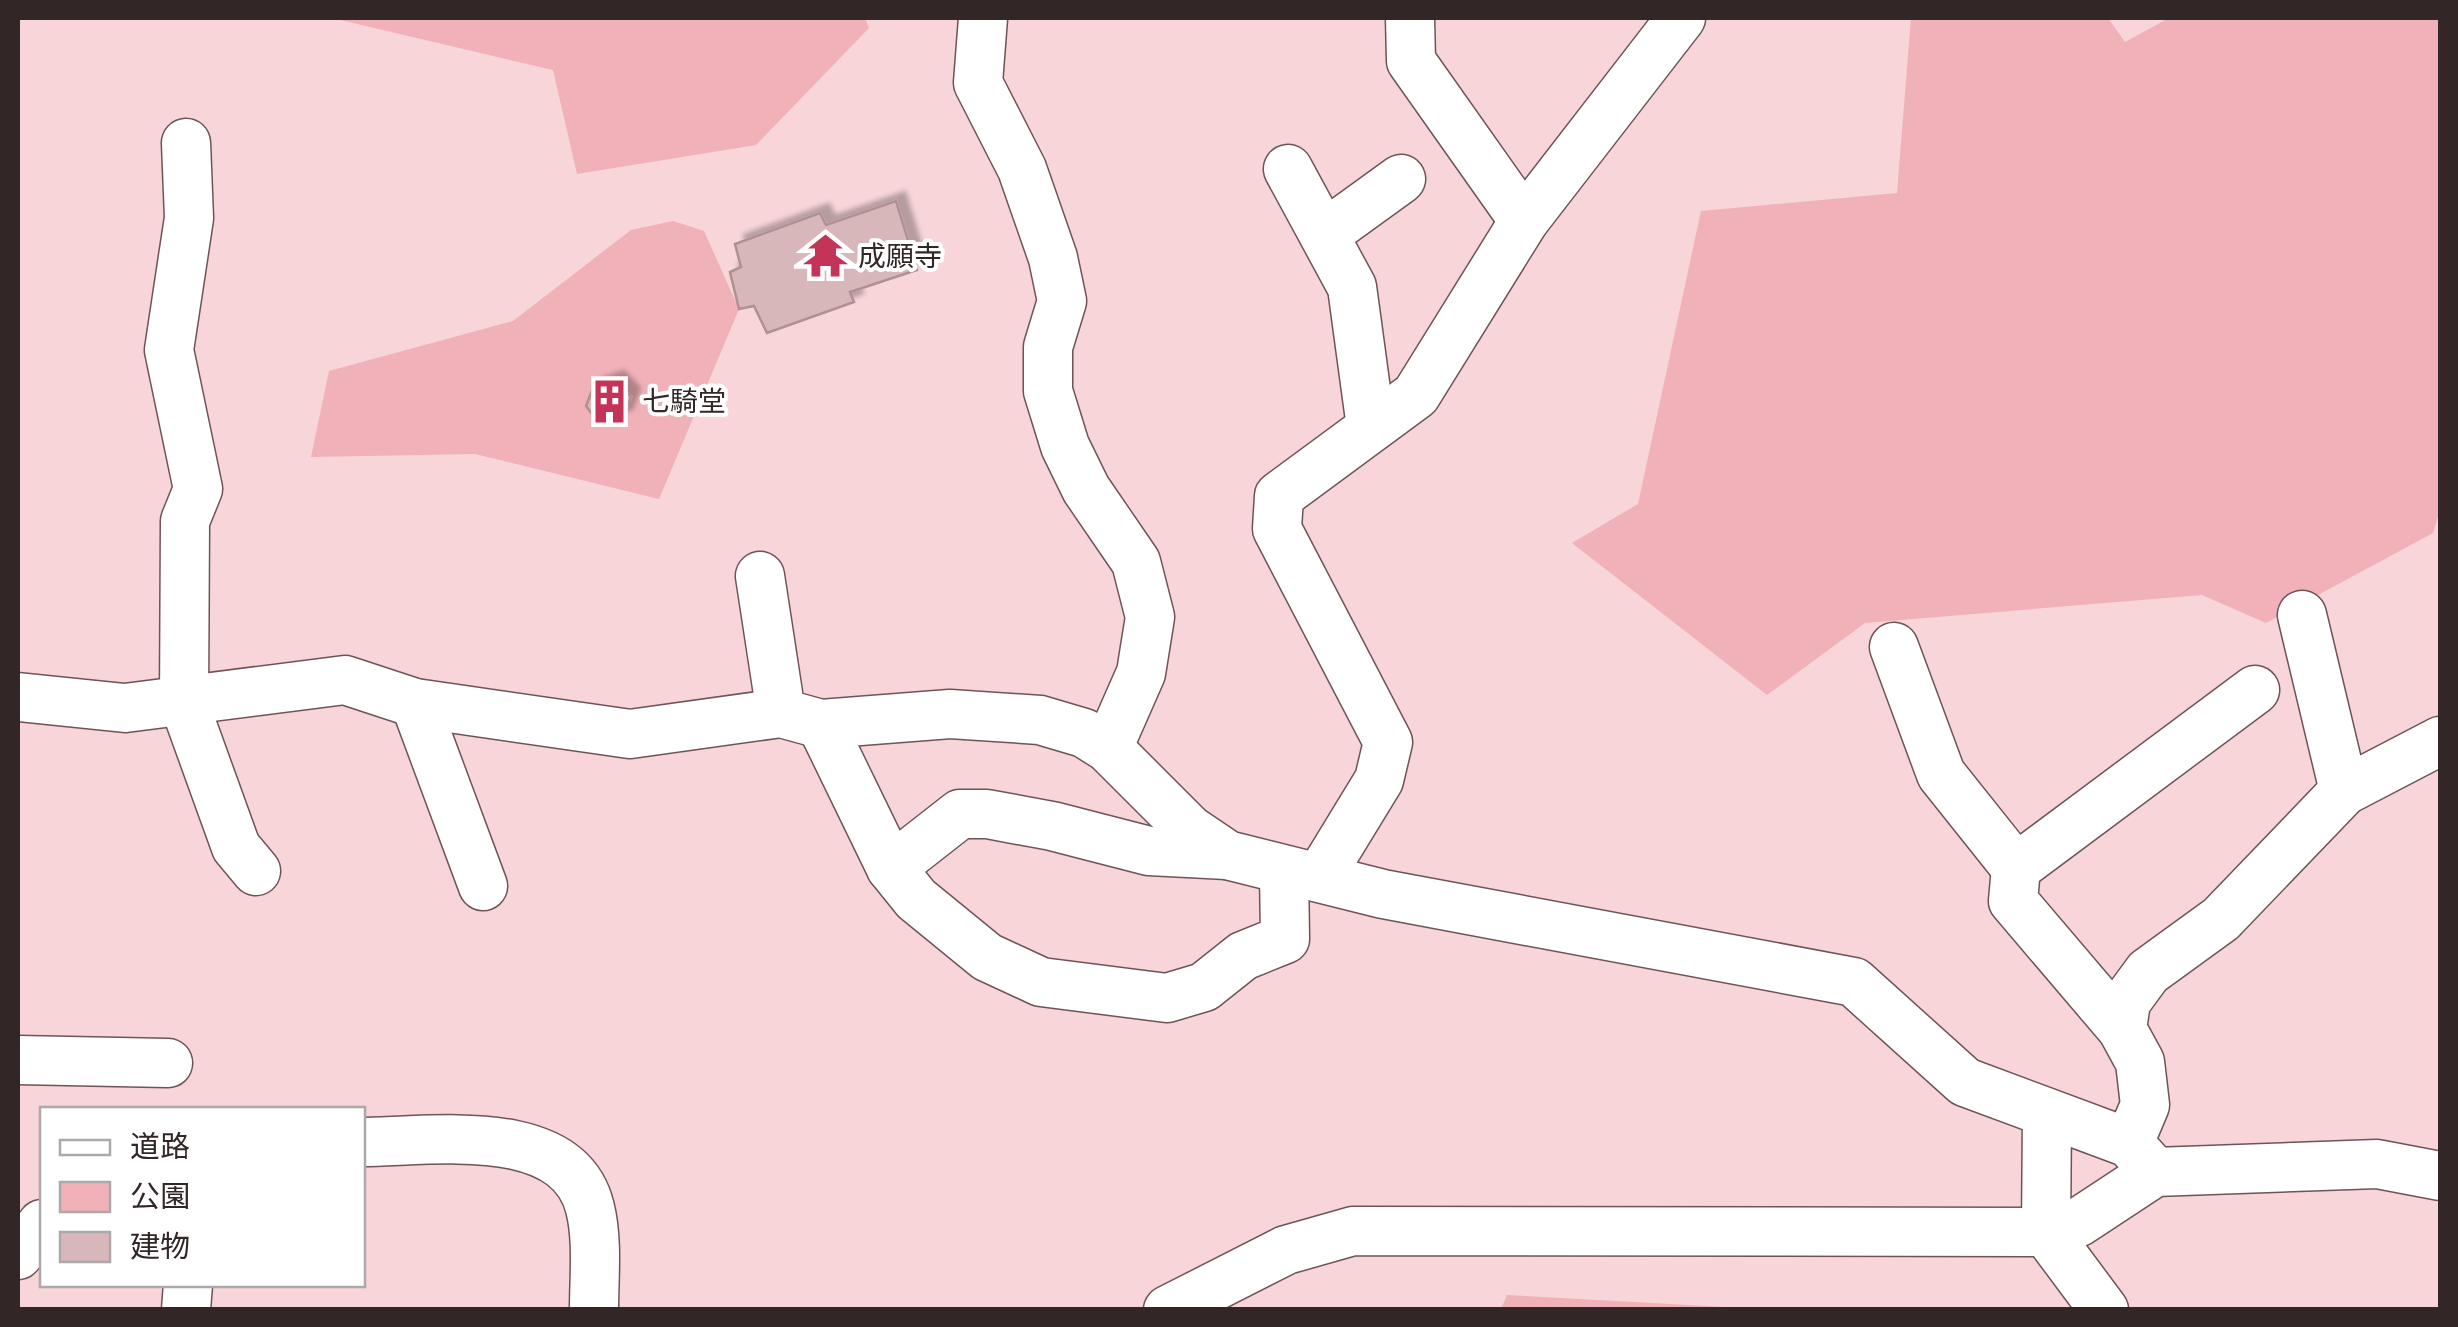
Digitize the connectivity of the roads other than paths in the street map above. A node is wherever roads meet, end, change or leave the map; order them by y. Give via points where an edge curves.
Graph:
1 (983, 18) edge
2 (1410, 18) edge
3 (1681, 18) edge
4 (186, 143) dead end
5 (1288, 169) dead end
6 (1400, 179) dead end
7 (1524, 221) junction
8 (1325, 234) junction
9 (1371, 427) junction
10 (760, 576) dead end
11 (2302, 615) dead end
12 (1894, 647) dead end
13 (2255, 690) dead end
14 (18, 696) edge
15 (184, 703) junction
16 (415, 703) junction
17 (801, 718) junction
18 (2440, 741) edge
19 (1108, 748) junction
20 (2344, 791) junction
21 (1227, 855) junction
22 (891, 868) junction
23 (2016, 868) junction
24 (256, 871) dead end
25 (1302, 873) junction
26 (482, 886) dead end
27 (2122, 1029) junction
28 (18, 1060) edge
29 (168, 1063) dead end
30 (2047, 1113) junction
31 (365, 1142) edge
32 (2142, 1157) junction
33 (2440, 1176) edge
34 (40, 1227) edge
35 (2046, 1232) junction
36 (18, 1255) edge
37 (594, 1310) edge
38 (1168, 1310) edge
39 (2104, 1310) edge

1 - 19 street via 978,84 1022,169 1062,301 1048,347 1048,391 1086,489 1136,562 1150,616 1140,674
2 - 7 street via 1411,61
3 - 7 street
4 - 15 street via 188,218 170,350 198,489 185,521
5 - 8 street
6 - 8 street
7 - 9 street via 1416,395
8 - 9 street via 1352,288
9 - 25 street via 1279,496 1277,530 1388,742 1378,780
10 - 17 street
11 - 20 street
12 - 23 street via 1941,774
13 - 23 street
14 - 15 street via 125,708
15 - 16 street via 345,680
15 - 24 street via 236,846
16 - 17 street via 630,734
16 - 26 street
17 - 19 street via 950,714 1040,720
17 - 22 street
18 - 20 street
19 - 21 street via 1190,830
20 - 27 street via 2221,919 2148,972 2126,1002
21 - 22 street via 1148,850 1052,826 960,814
21 - 25 street
22 - 25 street via 916,899 987,958 1041,982 1167,998 1204,987 1243,956 1285,939
23 - 27 street via 2013,901
25 - 30 street via 1854,982 1965,1082
27 - 32 street via 2140,1062
28 - 29 street
30 - 32 street
30 - 35 street
31 - 37 street via 518,1142 548,1156 575,1176 590,1208
32 - 33 street via 2377,1164
32 - 35 street via 2079,1222
34 - 36 street
35 - 38 street via 1353,1230 1286,1250
35 - 39 street

